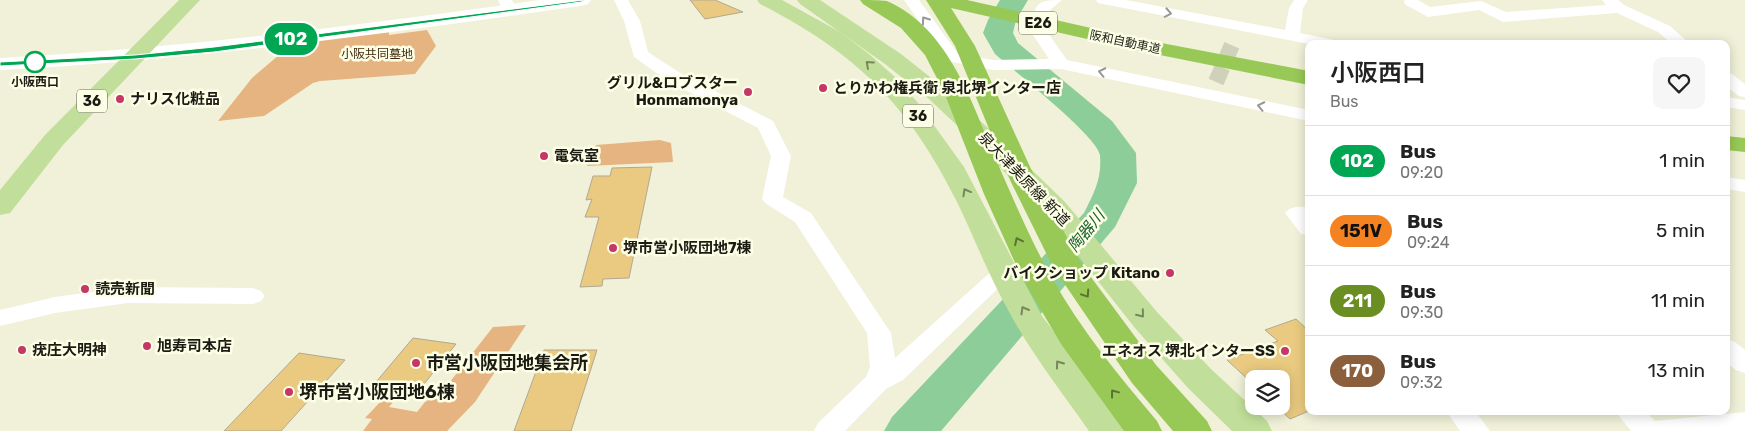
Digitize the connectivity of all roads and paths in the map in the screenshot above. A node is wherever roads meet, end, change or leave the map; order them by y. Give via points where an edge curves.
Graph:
1 (190, 0) edge
2 (576, 0) edge
3 (621, 0) edge
4 (767, 0) edge
5 (807, 0) edge
6 (870, 0) edge
7 (911, 0) edge
8 (936, 0) edge
9 (942, 0) edge
10 (988, 0) edge
11 (1055, 0) edge
12 (1103, 0) edge
13 (1302, 0) edge
14 (1411, 2) dead end
15 (1614, 4) edge
16 (507, 5) edge
17 (1292, 36) junction
18 (1139, 39) junction
19 (1312, 40) edge
20 (1677, 40) edge
21 (135, 57) junction
22 (0, 64) edge
23 (1061, 64) junction
24 (1305, 64) edge
25 (1305, 77) edge
26 (1730, 81) edge
27 (1745, 92) edge
28 (1730, 102) edge
29 (1745, 104) edge
30 (1305, 115) edge
31 (1730, 128) edge
32 (1745, 130) edge
33 (1730, 144) edge
34 (1745, 146) edge
35 (1730, 184) edge
36 (1745, 186) edge
37 (0, 207) edge
38 (1305, 213) edge
39 (1305, 224) edge
40 (1006, 278) junction
41 (253, 296) dead end
42 (0, 318) edge
43 (1730, 351) edge
44 (1745, 364) edge
45 (877, 382) junction
46 (1462, 415) edge
47 (1632, 415) edge
48 (1745, 422) edge
49 (828, 431) edge
50 (1109, 431) edge
51 (1144, 431) edge
52 (1194, 431) edge
53 (1254, 431) edge
54 (1476, 431) edge
55 (1648, 431) edge
56 (1657, 431) edge

1 - 21 main road, 36
2 - 16 street
3 - 45 street via 632,20 640,54 674,77 766,125 781,156 772,199 803,218 879,333 883,367
40 -> 4 main road, 36 via 971,202 939,144 905,99 866,61 830,34
5 -> 53 main road, 泉大津美原線 新道 / 36 via 893,59 937,94 1055,208 1146,320
51 -> 6 highway via 1112,391 1037,278 1012,229 942,65 926,41 905,22
23 -> 7 street via 993,65 953,58
8 -> 52 highway via 965,46 1023,180 1068,267 1139,366
9 - 18 highway, 阪和自動車道 / E26
10 - 18 highway, 阪和自動車道 / E26
11 - 23 street via 1043,8 1037,29
12 -> 17 street via 1238,32
13 - 17 street via 1296,8
14 - 15 street via 1428,12 1481,5 1503,17
15 - 20 street via 1664,29
16 - 21 street via 214,49
17 - 19 street
18 - 24 highway, 阪和自動車道 / E26
18 - 25 highway, 阪和自動車道 / E26
21 - 22 street
21 - 37 main road, 36 via 54,140
30 -> 23 street via 1212,89
26 - 27 street
28 - 29 street
31 - 32 highway
33 - 34 highway
35 - 36 street
38 - 39 street via 1296,214
40 - 45 street via 894,373
50 -> 40 main road, 36 via 1038,336
41 - 42 street via 128,295 55,305
43 - 44 street
45 - 49 street
46 - 54 street
47 - 55 street
48 - 56 street

